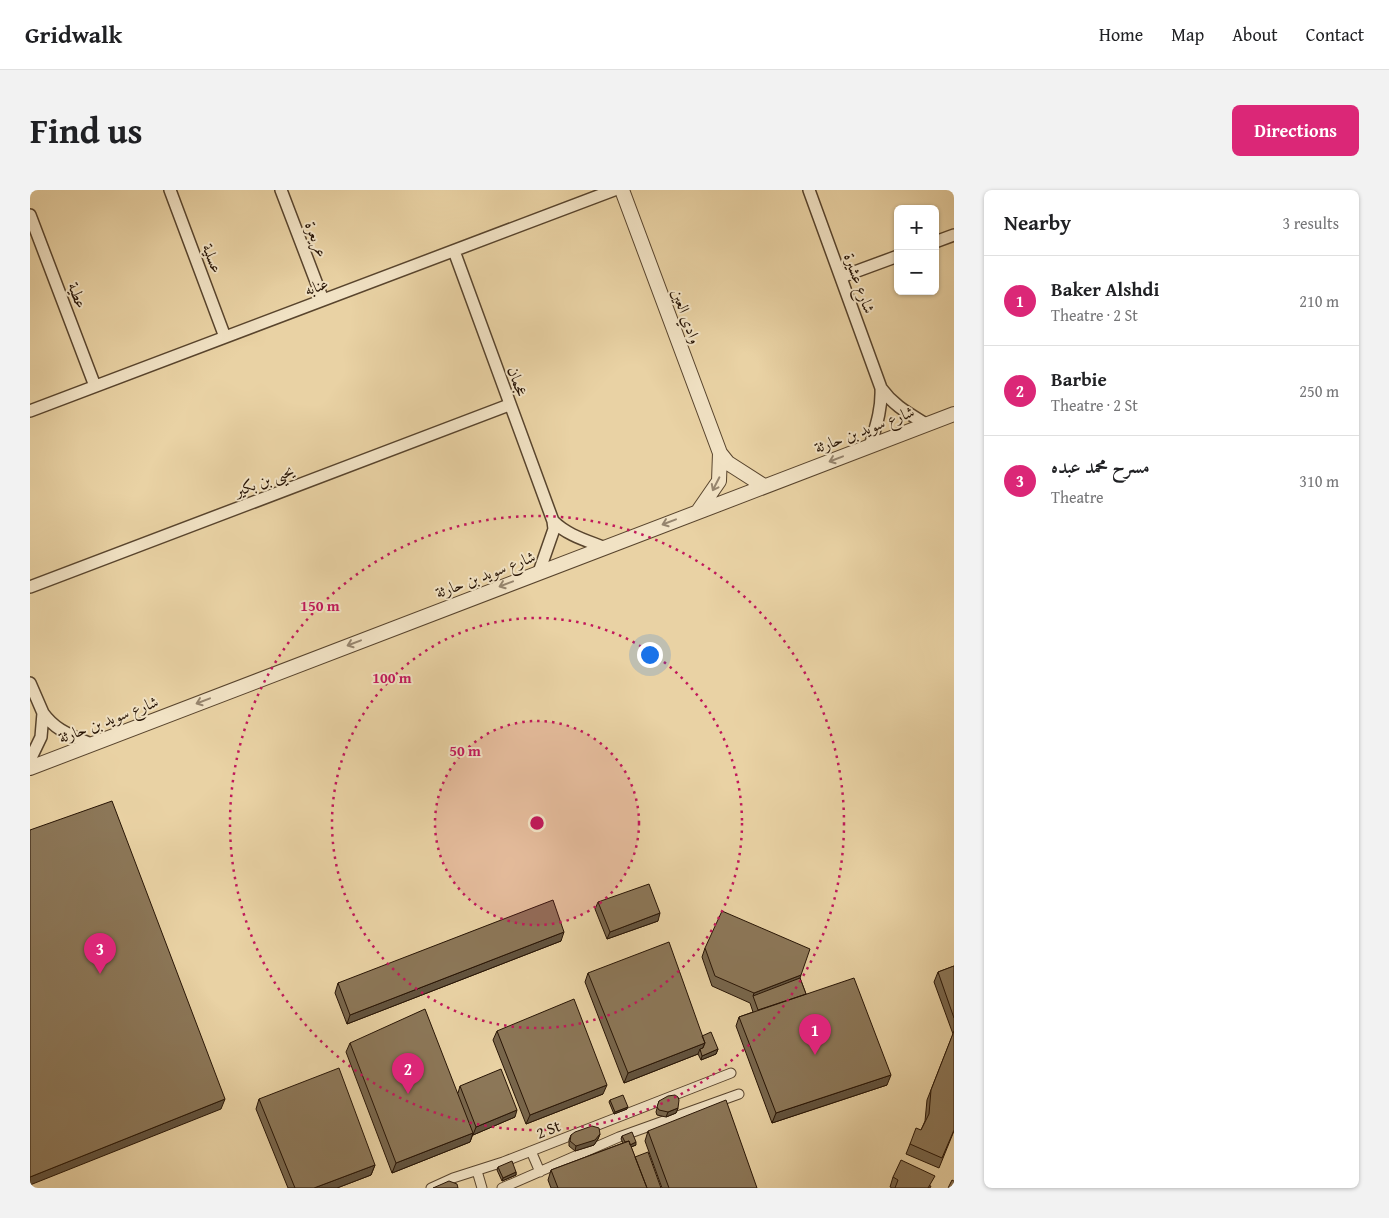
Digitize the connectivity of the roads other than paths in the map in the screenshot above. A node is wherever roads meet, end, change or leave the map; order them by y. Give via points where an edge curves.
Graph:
1 (170, 190) edge
2 (281, 190) edge
3 (614, 190) edge
4 (622, 190) edge
5 (809, 190) edge
6 (30, 215) edge
7 (34, 234) edge
8 (954, 235) edge
9 (939, 241) edge
10 (454, 252) junction
11 (894, 257) edge
12 (841, 277) junction
13 (323, 300) junction
14 (225, 337) junction
15 (95, 386) junction
16 (881, 388) junction
17 (509, 405) junction
18 (30, 410) edge
19 (954, 414) edge
20 (926, 424) junction
21 (870, 446) junction
22 (720, 453) junction
23 (764, 486) junction
24 (699, 510) junction
25 (553, 521) junction
26 (603, 547) junction
27 (539, 572) junction
28 (30, 586) edge
29 (30, 683) edge
30 (43, 713) junction
31 (91, 744) junction
32 (30, 760) edge
33 (30, 768) edge
34 (731, 1073) dead end
35 (739, 1094) dead end
36 (620, 1117) junction
37 (627, 1134) junction
38 (532, 1151) junction
39 (477, 1171) junction
40 (540, 1172) junction
41 (513, 1186) edge
42 (430, 1188) edge
43 (482, 1188) edge
44 (502, 1188) edge

1 - 14 street, عسلية
2 - 13 street, عريعرة
3 - 10 street, عنابه
4 - 22 street, وادي العين
5 - 12 street, شارع عشيرة
6 - 7 street, عطية
7 - 15 street, عطية
8 - 9 street
10 - 13 street, عنابه
10 - 17 street, عجمان
11 - 12 street
12 - 16 street, شارع عشيرة
13 - 14 street, عنابه
14 - 15 street, عنابه
15 - 18 street, عنابه
16 - 20 street, شارع عشيرة via 890,401
16 - 21 street, شارع عشيرة via 880,418
17 - 25 street, عجمان
17 - 28 street, يحيى بن بكير
19 - 20 street, شارع سويد بن حارثة
20 - 21 street, شارع سويد بن حارثة
21 -> 23 street, شارع سويد بن حارثة
22 - 23 street, وادي العين via 728,463
22 -> 24 street, وادي العين via 719,481
23 - 24 street, شارع سويد بن حارثة
24 -> 26 street, شارع سويد بن حارثة
25 - 26 street via 561,529
25 - 27 street via 554,529
26 - 27 street, شارع سويد بن حارثة
27 -> 31 street, شارع سويد بن حارثة
29 - 30 street
30 - 31 street via 50,724
30 - 32 street via 41,737
31 - 33 street, شارع سويد بن حارثة
34 - 36 street, 2 St
35 - 37 street
36 - 37 street
36 - 38 street, 2 St
37 - 40 street
38 - 39 street, 2 St
38 - 40 street
39 - 42 street, 2 St
39 - 43 street
40 - 41 street
41 - 44 street

